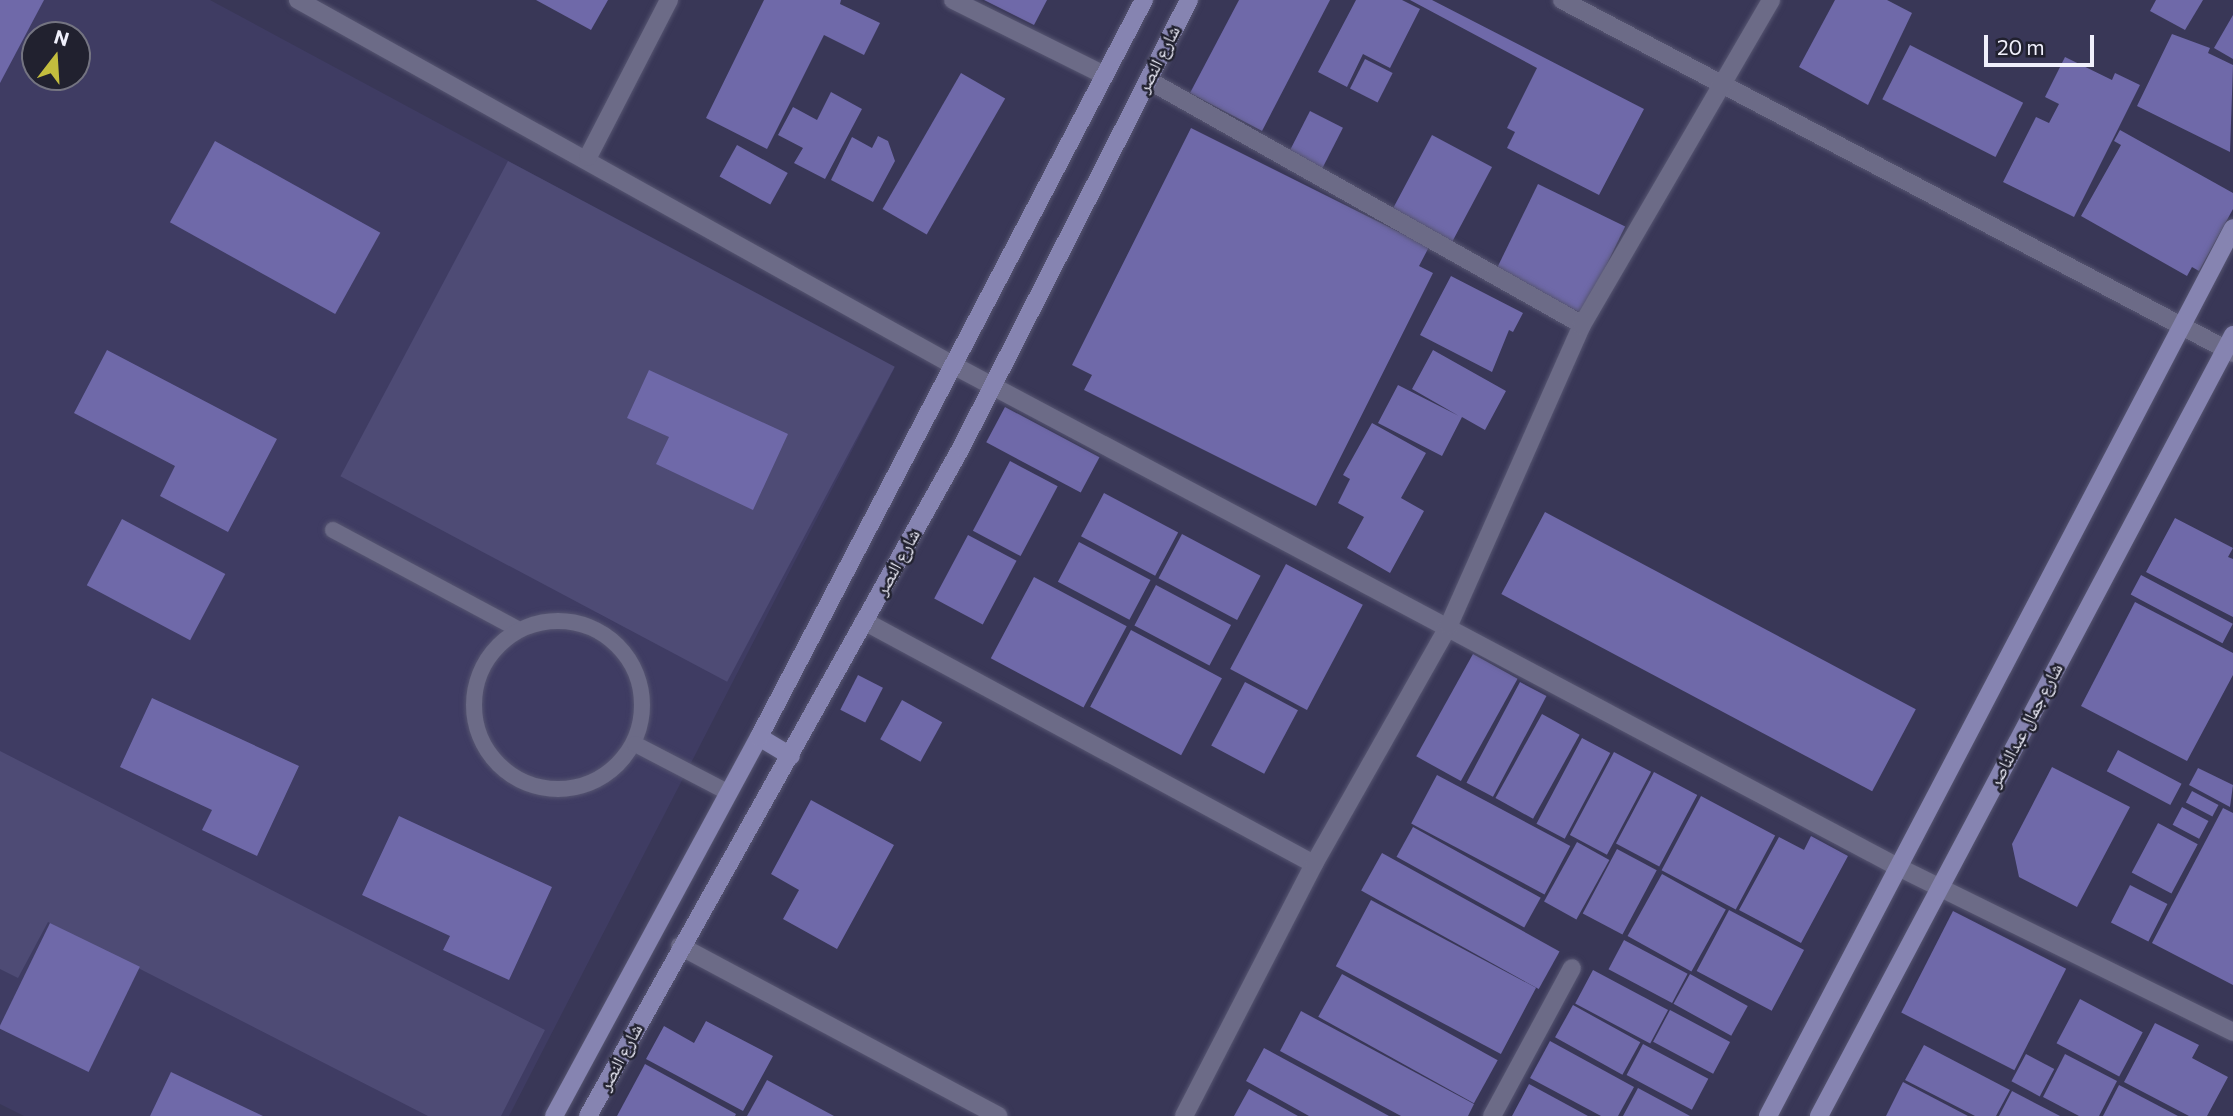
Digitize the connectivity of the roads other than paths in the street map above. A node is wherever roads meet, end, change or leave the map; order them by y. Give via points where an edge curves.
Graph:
1 (298, 0) edge
2 (669, 0) edge
3 (953, 0) edge
4 (1144, 0) edge
5 (1189, 0) edge
6 (1562, 0) edge
7 (1771, 0) edge
8 (1104, 75) junction
9 (1148, 80) junction
10 (1726, 83) junction
11 (588, 158) junction
12 (2233, 229) edge
13 (1582, 325) junction
14 (2181, 327) junction
15 (2230, 346) edge
16 (951, 364) junction
17 (992, 385) junction
18 (333, 530) dead end
19 (864, 621) junction
20 (1449, 625) junction
21 (518, 629) junction
22 (759, 737) junction
23 (635, 744) junction
24 (791, 757) junction
25 (729, 793) junction
26 (1314, 864) junction
27 (1896, 866) junction
28 (1940, 886) junction
29 (680, 946) junction
30 (1572, 968) dead end
31 (2233, 1032) edge
32 (554, 1116) edge
33 (588, 1116) edge
34 (999, 1116) edge
35 (1184, 1116) edge
36 (1492, 1116) edge
37 (1768, 1116) edge
38 (1819, 1116) edge

1 - 11 street
2 - 11 street
3 - 8 street
4 - 8 street, شارع النصر
5 - 9 street, شارع النصر
6 - 10 street
7 - 10 street
8 - 16 street, شارع النصر
9 - 13 street
9 - 17 street, شارع النصر
10 - 13 street
10 - 14 street
11 - 16 street
12 - 14 street
13 - 20 street
14 - 15 street
14 - 27 street
15 - 28 street, شارع جمال عبدالناصر
16 - 17 street
16 - 22 street, شارع النصر
17 - 19 street, شارع النصر
17 - 20 street
18 - 21 lane
19 - 24 street, شارع النصر
19 - 26 street
20 - 26 street
20 - 27 street
21 - 23 lane via 560,618 602,631 633,661 645,702
21 - 23 lane via 488,655 474,692 477,731 498,765 532,786 572,789 609,774
22 - 24 street
22 - 25 street, شارع النصر
23 - 25 lane
24 - 29 street, شارع النصر
25 - 32 street, شارع النصر
26 - 35 street
27 - 28 street
27 - 37 street
28 - 31 street
28 - 38 street, شارع جمال عبدالناصر
29 - 33 street, شارع النصر
29 - 34 street
30 - 36 street

